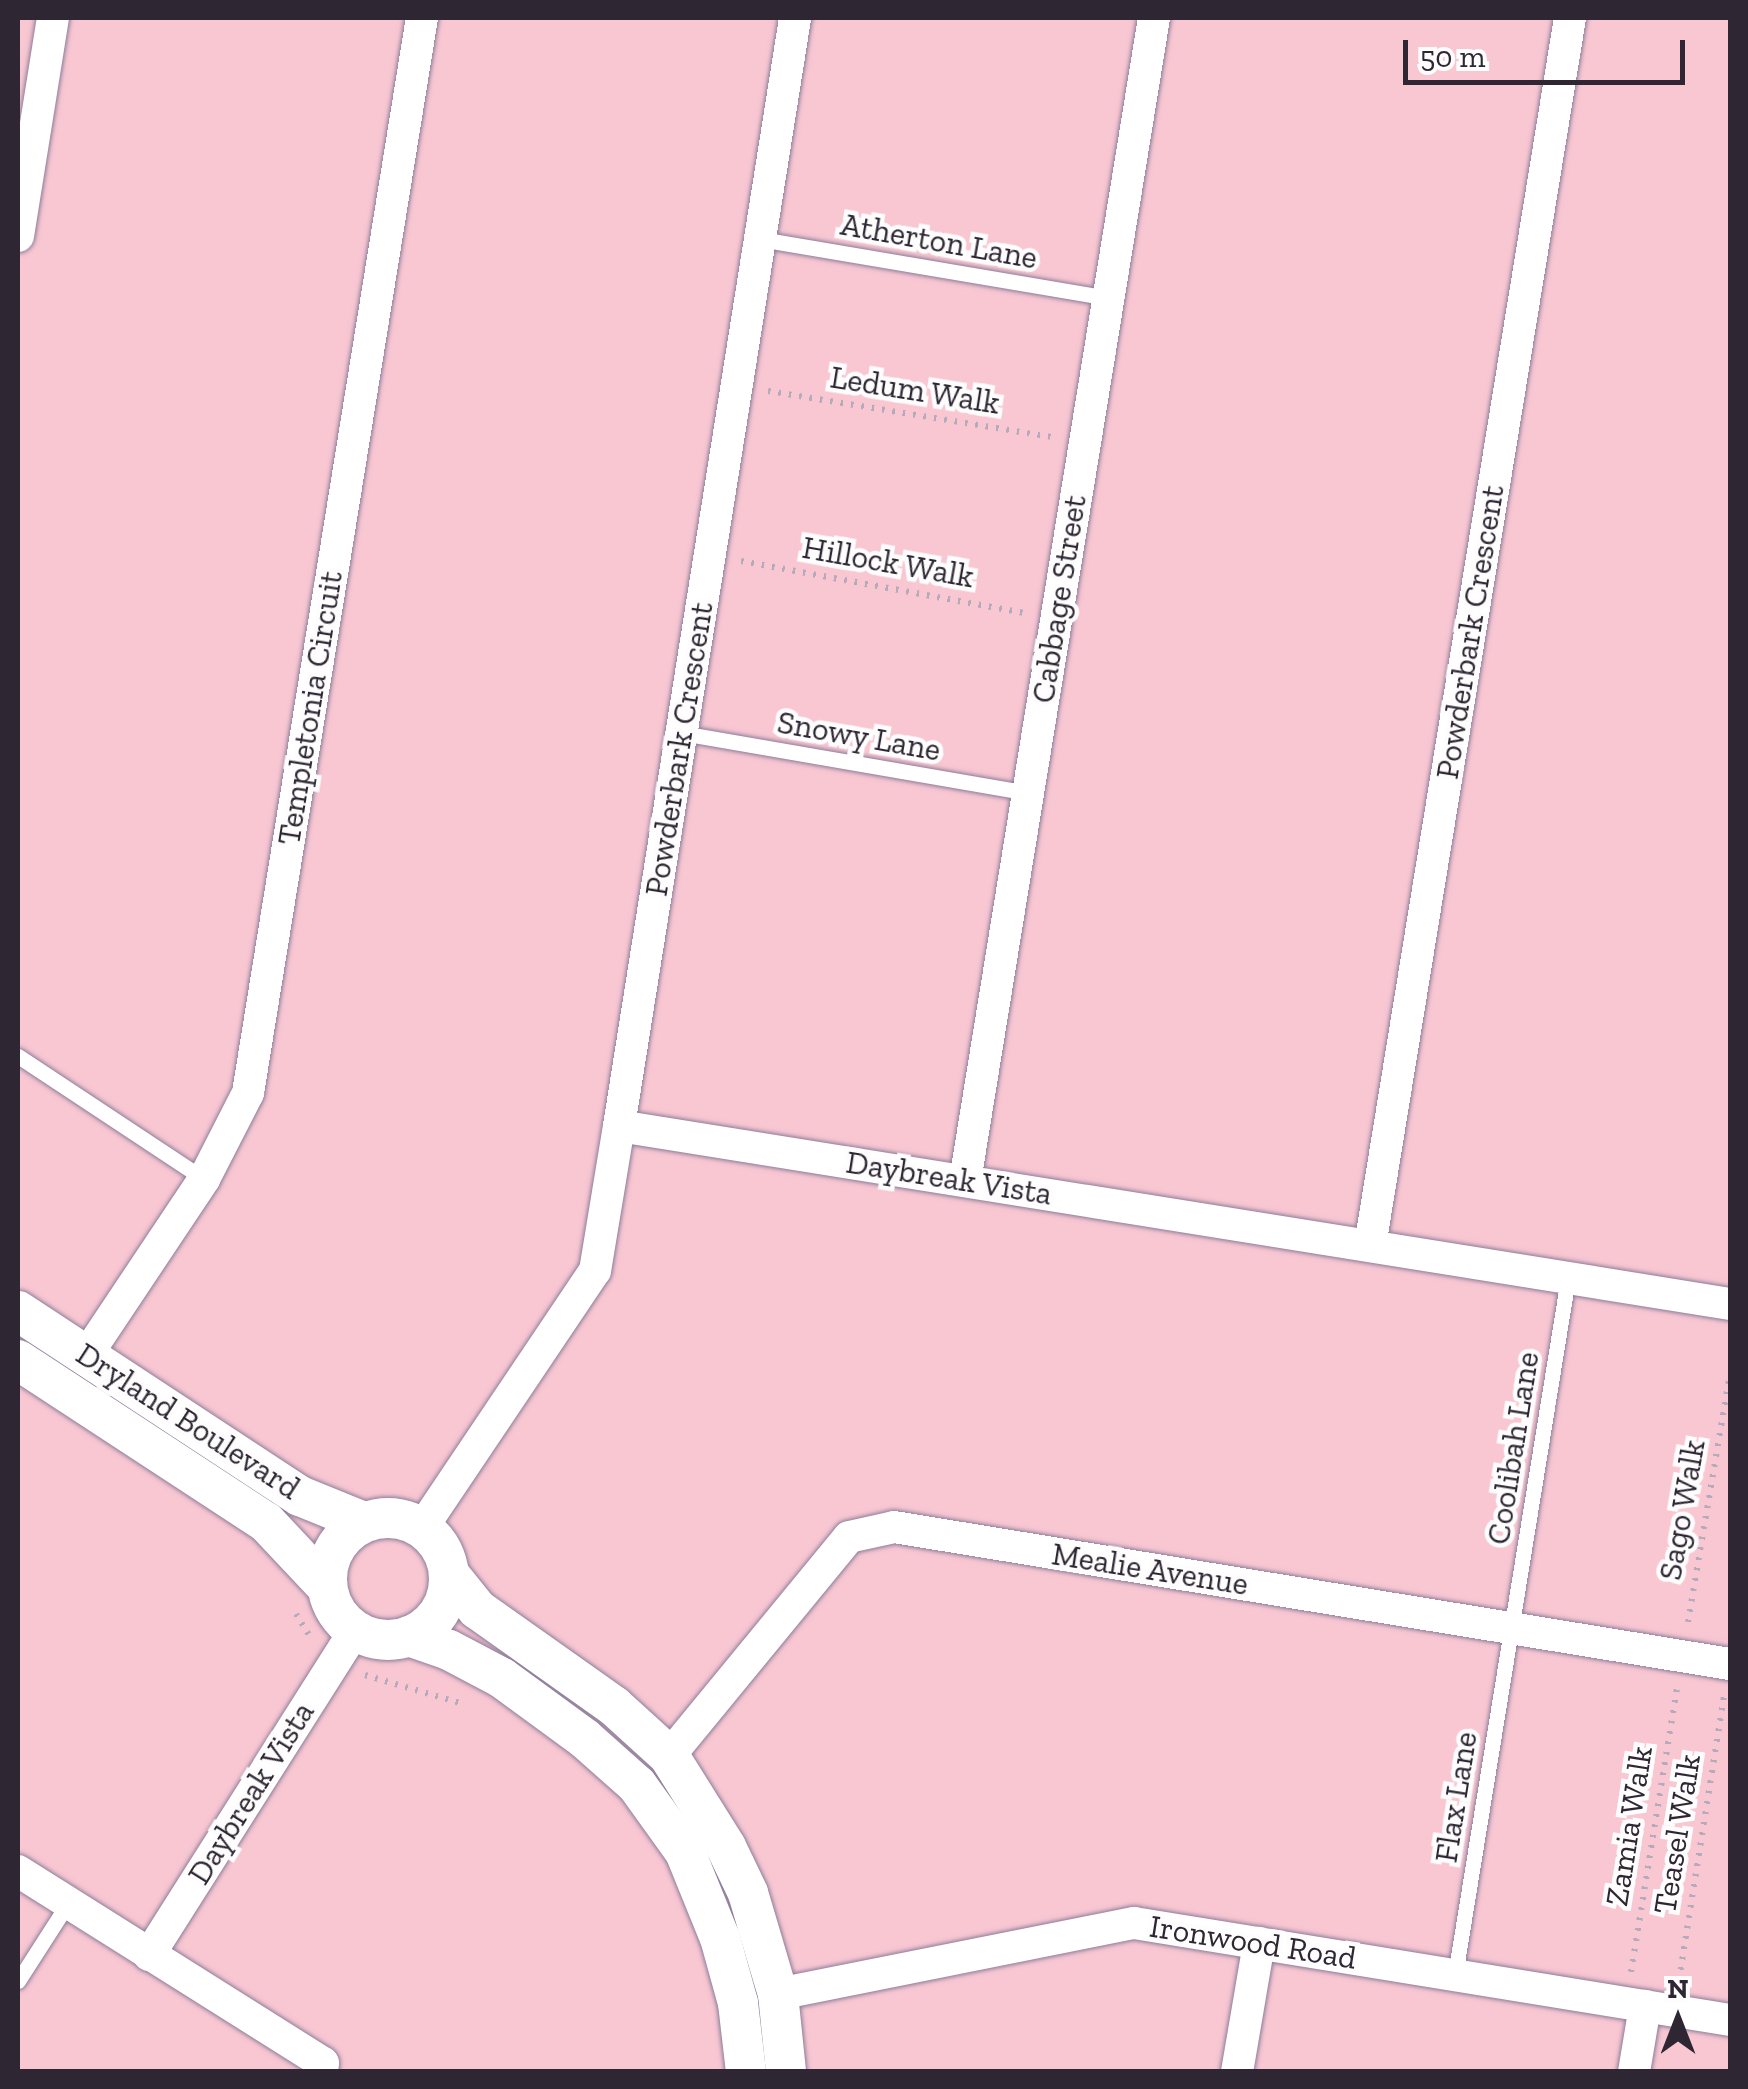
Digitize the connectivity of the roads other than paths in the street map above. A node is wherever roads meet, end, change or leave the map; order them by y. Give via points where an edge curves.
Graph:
1 (53, 18) edge
2 (422, 18) edge
3 (795, 18) edge
4 (1154, 18) edge
5 (1570, 18) edge
6 (18, 236) edge
7 (760, 239) junction
8 (1108, 298) junction
9 (682, 733) junction
10 (1028, 792) junction
11 (18, 1056) edge
12 (619, 1126) junction
13 (204, 1180) junction
14 (964, 1181) junction
15 (1370, 1246) junction
16 (1568, 1278) junction
17 (1730, 1304) edge
18 (18, 1311) edge
19 (86, 1356) junction
20 (18, 1360) edge
21 (364, 1522) junction
22 (422, 1528) junction
23 (449, 1574) junction
24 (326, 1586) junction
25 (1511, 1628) junction
26 (409, 1636) junction
27 (345, 1645) junction
28 (1730, 1664) edge
29 (669, 1756) junction
30 (18, 1871) edge
31 (68, 1903) junction
32 (1258, 1943) junction
33 (149, 1955) junction
34 (1455, 1975) junction
35 (18, 1981) edge
36 (778, 1994) junction
37 (1648, 2007) junction
38 (1730, 2020) edge
39 (322, 2072) edge
40 (746, 2072) edge
41 (786, 2072) edge
42 (1237, 2072) edge
43 (1634, 2072) edge

1 - 6 street
2 - 13 street, Templetonia Circuit via 248,1092
3 - 7 street, Powderbark Crescent
4 - 8 street, Cabbage Street
5 - 15 street, Powderbark Crescent
7 - 8 lane, Atherton Lane
7 - 9 street, Powderbark Crescent
8 - 10 street, Cabbage Street
9 - 10 lane, Snowy Lane
9 - 12 street, Powderbark Crescent
10 - 14 street, Cabbage Street
11 - 13 lane
12 - 14 street, Daybreak Vista
12 - 22 street via 596,1271
13 - 19 street, Templetonia Circuit
14 - 15 street, Daybreak Vista
15 - 16 street, Daybreak Vista
16 - 17 street, Daybreak Vista
16 - 25 lane, Coolibah Lane
18 - 19 street, Dryland Boulevard
19 - 21 street, Dryland Boulevard via 300,1496
20 - 24 street, Dryland Boulevard via 266,1522
21 - 22 street via 400,1519
21 - 24 street via 339,1541
22 - 23 street via 445,1556
23 - 26 street via 435,1618
23 - 29 street via 478,1610 614,1706
24 - 27 street
25 - 28 street, Mealie Avenue
25 - 29 street, Mealie Avenue via 894,1527 849,1537
25 - 34 lane, Flax Lane
26 - 27 street
26 - 40 street via 502,1678 637,1785 685,1852 720,1938 738,2002
27 - 33 street, Daybreak Vista
29 - 36 street via 748,1892
30 - 31 street
31 - 33 street
31 - 35 lane
32 - 34 street, Ironwood Road
32 - 36 street, Ironwood Road via 1134,1923
32 - 42 street
33 - 39 street via 323,2063
34 - 37 street, Ironwood Road
36 - 41 street
37 - 38 street, Ironwood Road
37 - 43 street

